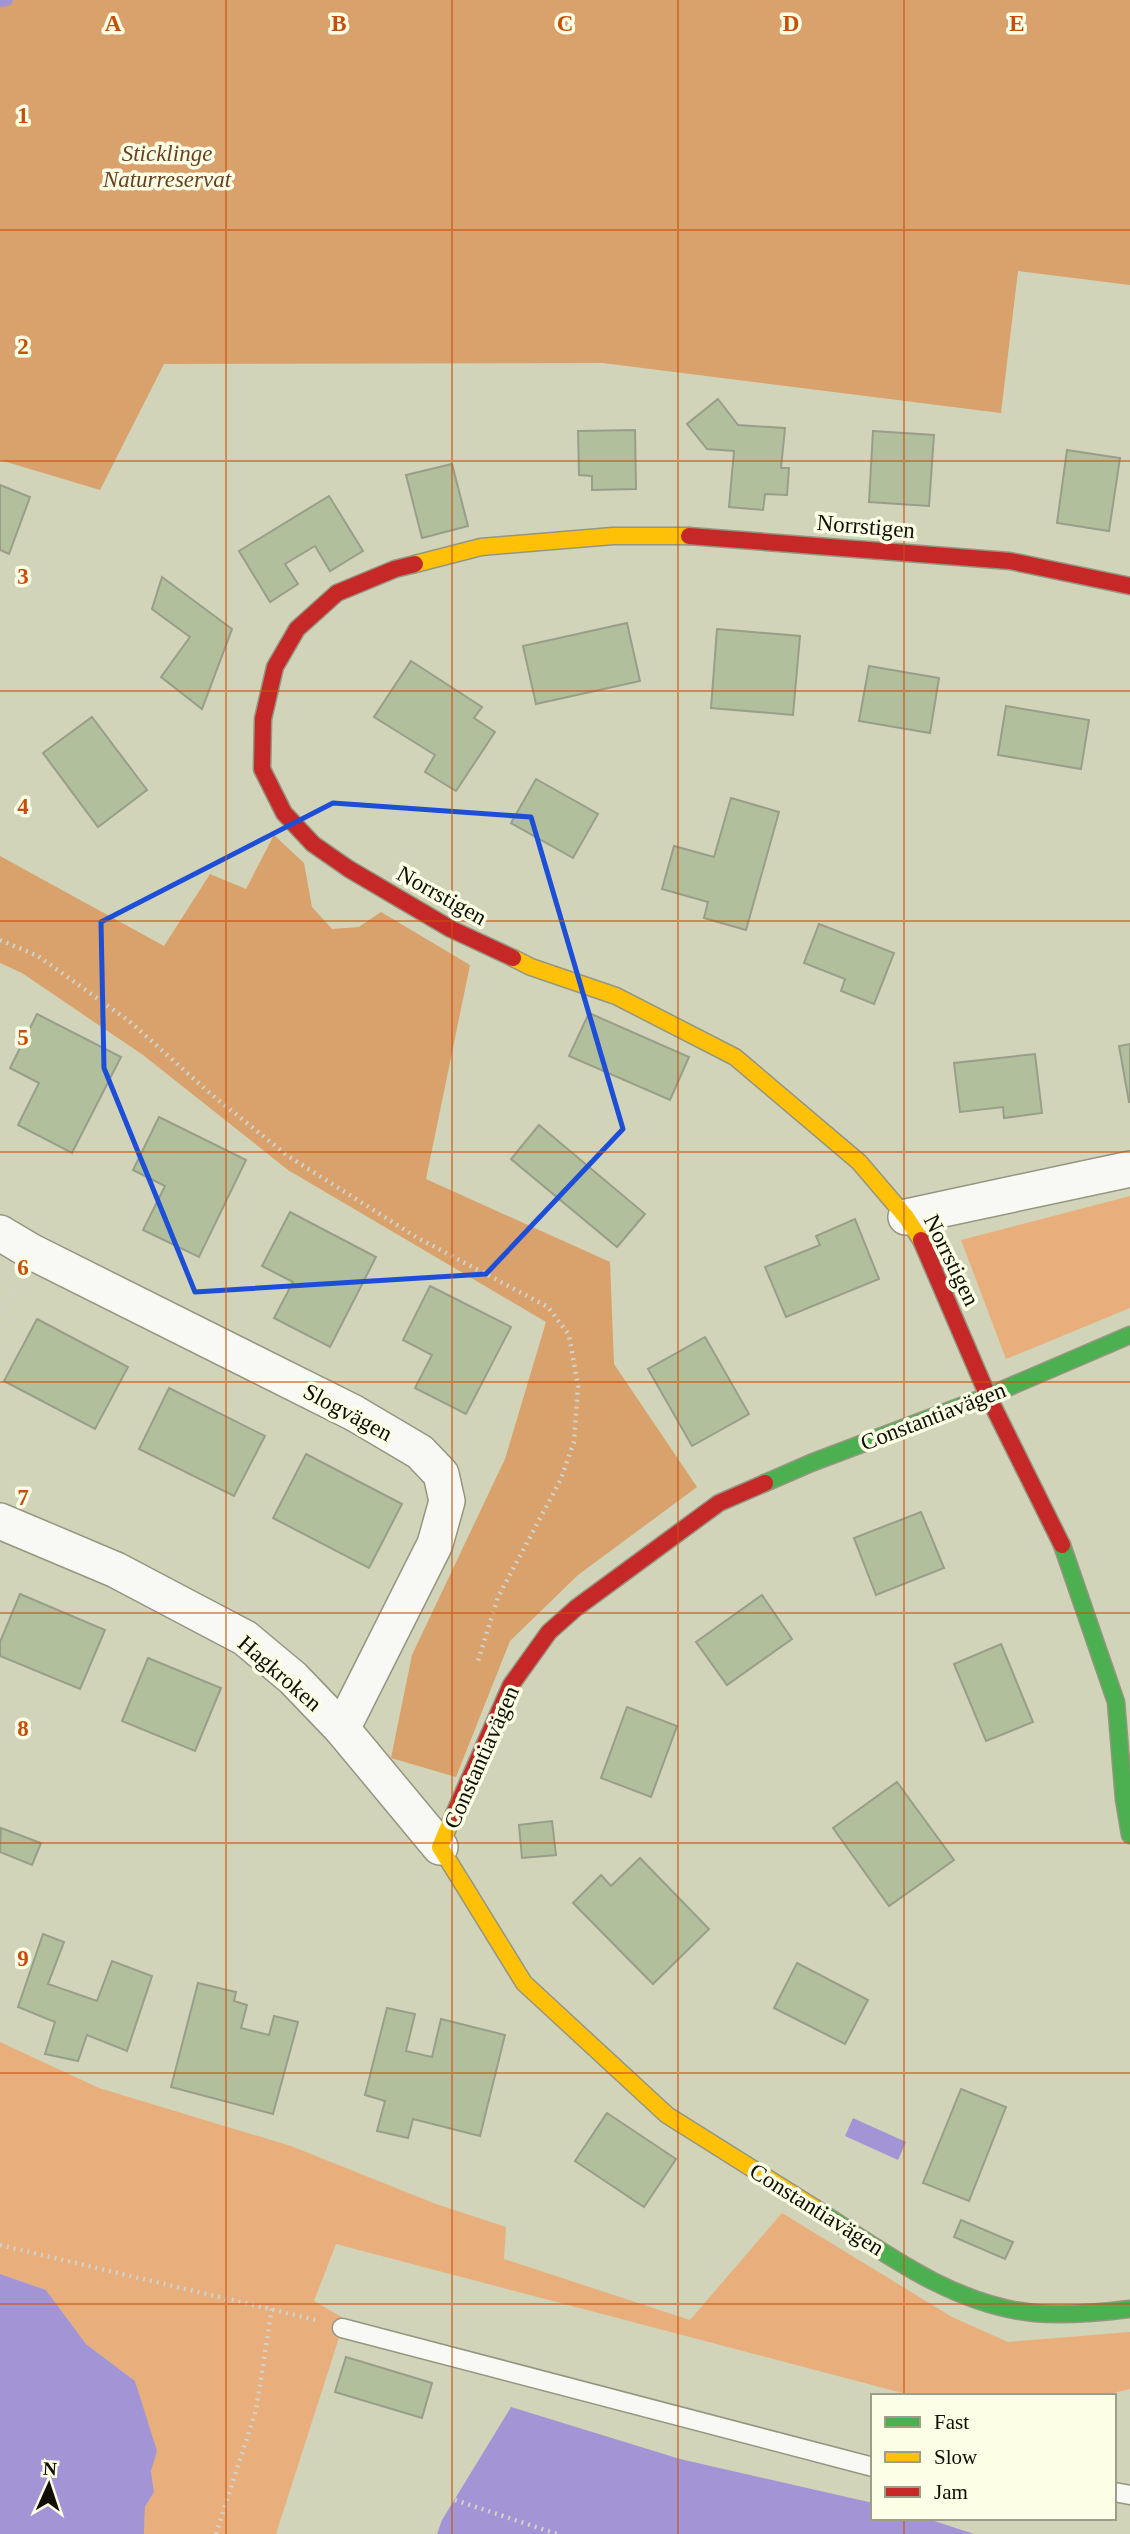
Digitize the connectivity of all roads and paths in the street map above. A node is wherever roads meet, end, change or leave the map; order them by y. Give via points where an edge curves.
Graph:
1 (1130, 586) edge
2 (0, 940) edge
3 (1130, 1169) edge
4 (906, 1217) junction
5 (0, 1233) edge
6 (1130, 1335) edge
7 (988, 1396) junction
8 (0, 1521) edge
9 (474, 1673) dead end
10 (342, 1729) junction
11 (1130, 1835) edge
12 (440, 1847) junction
13 (0, 2245) edge
14 (272, 2308) junction
15 (1130, 2309) edge
16 (342, 2328) joint
17 (871, 2466) edge
18 (455, 2500) dead end
19 (216, 2534) edge
20 (558, 2534) edge

1 - 4 street, Norrstigen via 1010,561 712,536 613,536 481,547 395,569 337,593 297,629 275,667 263,719 262,769 284,813 313,844 451,929 531,967 616,996 735,1057 859,1162
2 - 9 path via 38,956 129,1021 288,1156 416,1237 548,1307 569,1335 578,1387 574,1442 560,1481 498,1597
3 - 4 street
4 - 7 street, Norrstigen via 921,1240
5 - 10 street, Slogvägen via 354,1412 420,1452 441,1474 447,1501 435,1544
6 - 7 street, Constantiavägen
7 - 11 street, Norrstigen via 1067,1555 1116,1702
7 - 12 street, Constantiavägen via 811,1462 719,1503 576,1608 549,1632 511,1685
8 - 10 street, Hagkroken via 116,1570 245,1638 293,1678
10 - 12 street, Hagkroken
12 - 15 street, Constantiavägen via 524,1983 667,2115 914,2270 970,2298 1032,2313
13 - 14 path
14 - 16 path
14 - 19 path via 256,2410
16 - 17 lane
18 - 20 path

